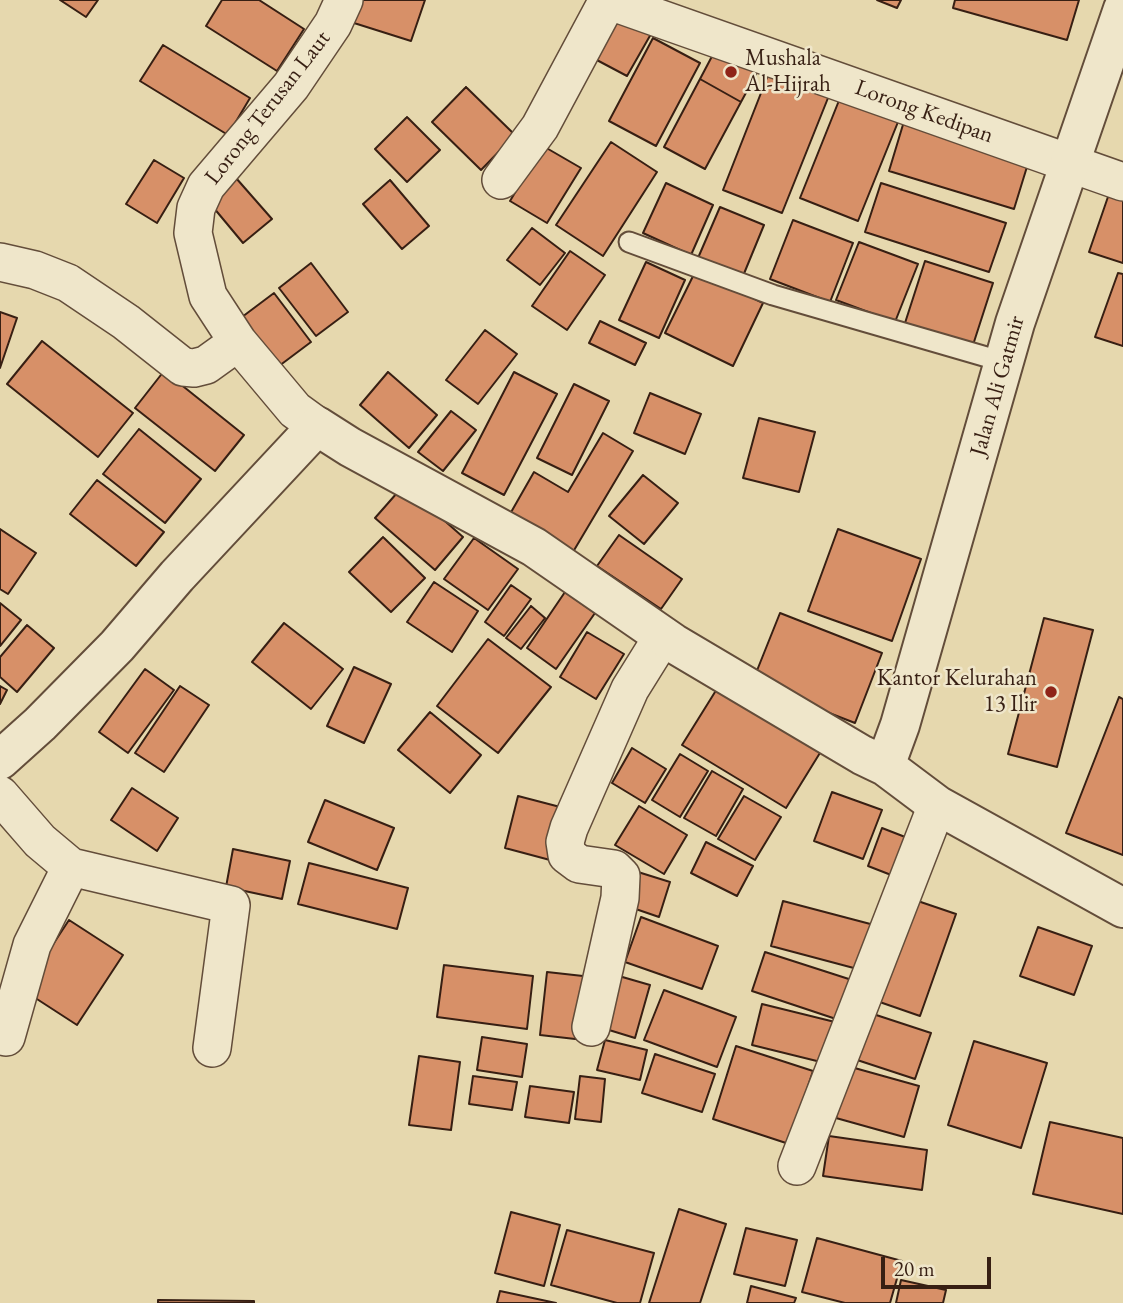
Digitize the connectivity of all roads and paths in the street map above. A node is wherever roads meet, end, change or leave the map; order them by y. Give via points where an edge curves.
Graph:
1 (344, 0) edge
2 (608, 0) edge
3 (1123, 9) edge
4 (1069, 164) junction
5 (501, 180) dead end
6 (1123, 182) edge
7 (629, 242) dead end
8 (0, 262) edge
9 (238, 342) junction
10 (1004, 362) junction
11 (317, 426) junction
12 (663, 636) junction
13 (0, 760) edge
14 (885, 766) junction
15 (0, 795) edge
16 (937, 805) junction
17 (71, 867) junction
18 (1123, 908) edge
19 (591, 1027) dead end
20 (6, 1037) dead end
21 (212, 1048) dead end
22 (797, 1166) dead end

1 - 9 street, Lorong Terusan Laut via 290,86 206,186 195,208 193,233 208,296
2 - 4 street, Lorong Kedipan
2 - 5 street via 540,127
3 - 4 street, Jalan Ali Gatmir
4 - 6 street, Lorong Kedipan
4 - 10 street, Jalan Ali Gatmir
7 - 10 lane via 773,295
8 - 9 street via 68,283 183,367 206,365
9 - 11 street, Lorong Terusan Laut via 295,410
10 - 14 street, Jalan Ali Gatmir
11 - 12 street via 534,547
11 - 13 street via 117,646
12 - 14 street
12 - 19 street via 630,689 565,842 566,855 579,864 614,869 621,876
14 - 16 street
15 - 17 street via 40,841
16 - 18 street
16 - 22 street
17 - 20 street via 32,945
17 - 21 street via 232,905

